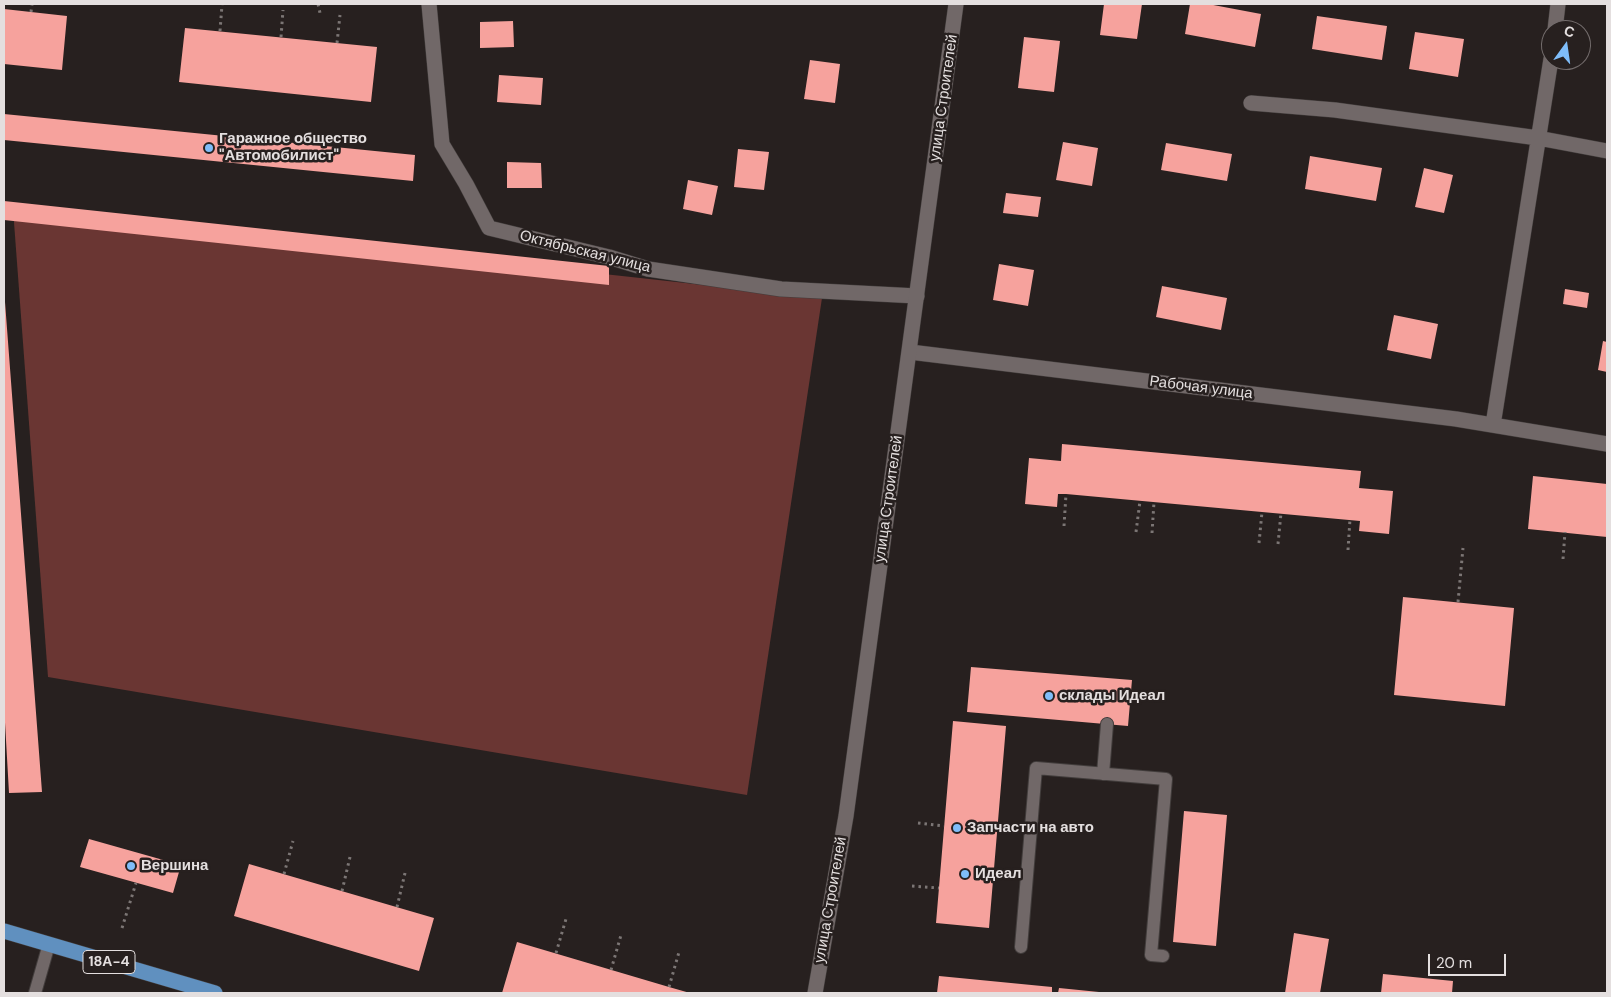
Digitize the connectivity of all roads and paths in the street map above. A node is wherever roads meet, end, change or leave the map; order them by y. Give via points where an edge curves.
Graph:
1 (32, 4) edge
2 (318, 4) edge
3 (429, 4) edge
4 (956, 4) edge
5 (1558, 4) edge
6 (222, 5) edge
7 (283, 10) dead end
8 (31, 12) dead end
9 (320, 13) dead end
10 (340, 15) dead end
11 (1556, 20) edge
12 (220, 31) dead end
13 (281, 37) dead end
14 (337, 43) dead end
15 (1549, 70) edge
16 (1251, 103) dead end
17 (1538, 138) junction
18 (1607, 151) edge
19 (917, 296) junction
20 (910, 352) junction
21 (1493, 425) junction
22 (1607, 444) edge
23 (1066, 494) dead end
24 (1140, 501) dead end
25 (1154, 502) dead end
26 (1262, 512) dead end
27 (1280, 513) dead end
28 (1350, 520) dead end
29 (1064, 526) dead end
30 (1136, 532) dead end
31 (1565, 532) dead end
32 (1152, 533) dead end
33 (1259, 543) dead end
34 (1278, 544) dead end
35 (1463, 548) dead end
36 (1348, 550) dead end
37 (1563, 559) dead end
38 (1458, 602) dead end
39 (1107, 724) dead end
40 (1103, 774) junction
41 (918, 823) dead end
42 (944, 826) dead end
43 (293, 841) dead end
44 (350, 857) dead end
45 (405, 873) dead end
46 (284, 874) dead end
47 (136, 883) dead end
48 (912, 886) dead end
49 (939, 888) dead end
50 (342, 891) dead end
51 (397, 907) dead end
52 (566, 920) dead end
53 (122, 928) dead end
54 (4, 931) edge
55 (621, 936) dead end
56 (49, 944) junction
57 (1021, 946) dead end
58 (679, 952) dead end
59 (556, 954) dead end
60 (1163, 956) dead end
61 (611, 970) dead end
62 (669, 986) dead end
63 (35, 993) edge
64 (215, 993) edge
65 (815, 993) edge

1 - 8 path
2 - 9 path
3 - 19 street, Октябрьская улица via 442,144 489,228 648,269 780,289
4 - 19 street, улица Строителей
5 - 11 street
6 - 12 path
7 - 13 path
10 - 14 path
15 - 17 street
16 - 17 street via 1335,110
17 - 18 street
17 - 21 street
19 - 20 street, улица Строителей
20 - 21 street, Рабочая улица
20 - 65 street, улица Строителей via 846,816
21 - 22 street, Рабочая улица
23 - 29 path
24 - 30 path
25 - 32 path
26 - 33 path
27 - 34 path
28 - 36 path
31 - 37 path
35 - 38 path
39 - 40 lane
40 - 57 lane via 1036,768
40 - 60 lane via 1166,779 1151,955
41 - 42 path
43 - 46 path
44 - 50 path
45 - 51 path
47 - 53 path
48 - 49 path
52 - 59 path
54 - 56 main road, 18А-4
55 - 61 path
56 - 63 lane
56 - 64 main road, 18А-4
58 - 62 path

